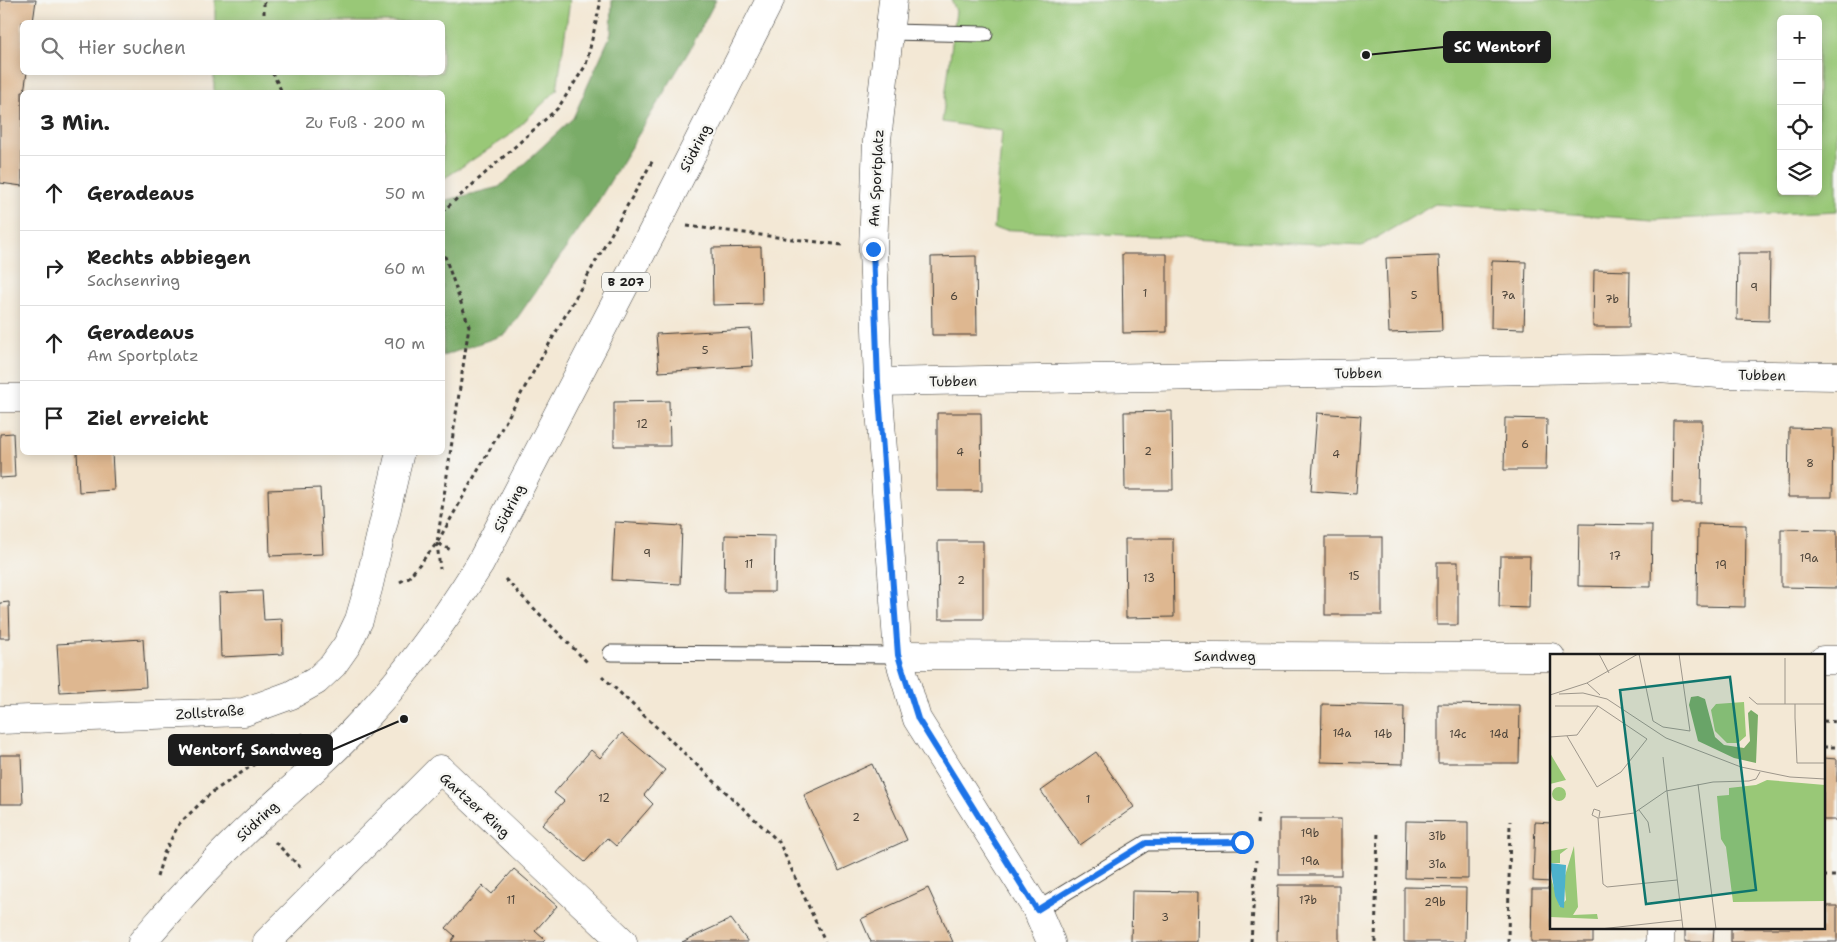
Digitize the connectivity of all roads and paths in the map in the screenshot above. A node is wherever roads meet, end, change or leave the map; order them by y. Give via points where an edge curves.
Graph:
1 (264, 0) edge
2 (599, 0) edge
3 (770, 0) edge
4 (892, 0) edge
5 (264, 20) edge
6 (888, 32) junction
7 (985, 34) dead end
8 (274, 75) edge
9 (281, 90) edge
10 (656, 154) dead end
11 (445, 209) edge
12 (657, 223) junction
13 (873, 249) junction
14 (445, 257) edge
15 (1837, 376) edge
16 (878, 382) junction
17 (0, 398) edge
18 (20, 398) edge
19 (399, 455) edge
20 (437, 542) junction
21 (480, 564) junction
22 (436, 577) dead end
23 (368, 589) junction
24 (611, 653) dead end
25 (898, 655) junction
26 (1550, 657) edge
27 (1824, 660) edge
28 (1837, 660) edge
29 (593, 667) dead end
30 (600, 674) dead end
31 (268, 704) junction
32 (0, 720) edge
33 (1824, 721) edge
34 (1837, 722) edge
35 (310, 730) dead end
36 (1824, 747) edge
37 (1837, 747) edge
38 (271, 752) junction
39 (289, 791) junction
40 (1258, 814) dead end
41 (1510, 821) dead end
42 (256, 822) junction
43 (1378, 830) dead end
44 (1257, 833) dead end
45 (1242, 842) dead end
46 (1256, 853) dead end
47 (1824, 876) edge
48 (1837, 876) edge
49 (156, 878) dead end
50 (321, 888) junction
51 (1037, 910) junction
52 (142, 942) edge
53 (267, 942) edge
54 (623, 942) edge
55 (825, 942) edge
56 (1051, 942) edge
57 (1251, 942) edge
58 (1375, 942) edge
59 (1508, 942) edge

1 - 5 path
2 - 11 path via 586,65 558,108
3 - 12 street, Südring / B 207
4 - 6 street, Am Sportplatz
6 - 7 lane
6 - 13 street, Am Sportplatz via 877,140
8 - 9 path
10 - 20 path
12 - 13 path
12 - 21 street, Südring / B 207
13 - 16 street, Am Sportplatz
14 - 20 path via 469,326
15 - 16 street, Tubben via 1719,374 1648,368
16 - 25 street, Am Sportplatz
17 - 18 street
19 - 23 street, Zollstraße
20 - 21 path
20 - 22 path via 440,570
20 - 23 path via 409,577 389,588
21 - 29 path via 508,580
21 - 39 street, Südring / B 207 via 453,607 383,699 327,758
23 - 31 street, Zollstraße via 359,620 333,665 316,681
24 - 25 lane
25 - 26 street, Sandweg
25 - 51 street, Am Sportplatz via 918,719
27 - 28 street
30 - 55 path via 779,842
31 - 32 street, Zollstraße via 244,712
31 - 38 path
33 - 34 path
35 - 38 path
36 - 37 path
38 - 39 path
38 - 49 path via 211,793 179,824
39 - 42 street, Südring / B 207
40 - 44 path
41 - 59 path
42 - 50 path
42 - 52 street, Südring / B 207 via 171,907
43 - 58 path
45 - 51 lane via 1146,843
46 - 57 path
47 - 48 path
50 - 53 street, Gartzer Ring
50 - 54 street, Gartzer Ring via 440,770
51 - 56 street, Am Sportplatz

